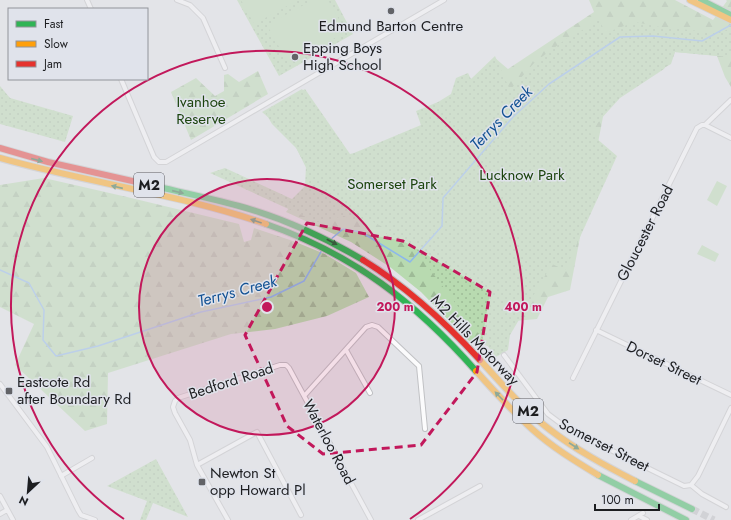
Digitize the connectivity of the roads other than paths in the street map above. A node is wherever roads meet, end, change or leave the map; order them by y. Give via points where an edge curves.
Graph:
1 (177, 0) edge
2 (444, 0) edge
3 (690, 0) edge
4 (701, 0) edge
5 (717, 11) junction
6 (731, 15) edge
7 (731, 20) edge
8 (225, 68) dead end
9 (121, 80) edge
10 (731, 100) edge
11 (705, 125) junction
12 (731, 138) edge
13 (0, 148) edge
14 (0, 158) edge
15 (596, 330) junction
16 (346, 350) junction
17 (504, 355) dead end
18 (286, 365) joint
19 (573, 378) dead end
20 (0, 384) edge
21 (370, 393) dead end
22 (304, 395) junction
23 (731, 395) edge
24 (731, 408) edge
25 (425, 429) dead end
26 (92, 458) dead end
27 (197, 465) junction
28 (61, 476) junction
29 (692, 485) junction
30 (480, 486) dead end
31 (0, 496) edge
32 (726, 506) dead end
33 (692, 509) tunnel mouth
34 (8, 510) junction
35 (0, 514) edge
36 (301, 515) dead end
37 (13, 520) edge
38 (96, 520) edge
39 (228, 520) edge
40 (371, 520) edge
41 (418, 520) edge
42 (631, 520) edge
43 (647, 520) edge
44 (686, 520) edge

1 - 8 street via 190,5 203,18
2 - 9 street via 166,162 159,162 154,157
3 - 5 main road
4 - 5 main road
5 - 6 main road
5 - 7 main road
10 - 11 street, Gloucester Road
11 - 12 street
11 - 15 street, Gloucester Road via 697,128
13 -> 33 main road, M2 Hills Motorway / M2 via 48,162 239,206 296,225 340,246 391,278 442,321 514,398 549,429 587,454
44 -> 14 main road, M2 Hills Motorway / M2 via 590,471 548,442 516,414 436,328 385,285 329,250 236,214
15 - 19 street, Gloucester Road
15 - 23 street, Dorset Street
16 - 21 street
16 - 22 street
16 - 25 street via 366,327 372,325 378,327 419,366
17 - 29 street, Somerset Street via 548,414 557,422 684,486
18 - 22 street, Waterloo Road
18 - 27 street, Bedford Road via 175,401 175,413 190,440
20 - 28 street via 47,447
22 - 40 street, Waterloo Road
24 - 29 street
26 - 28 street
27 - 36 street via 257,432
27 - 39 street
28 - 38 street via 81,514
29 - 32 street, Somerset Street via 702,494
30 - 41 street
31 - 34 street
34 - 35 street
34 - 37 street
42 - 43 street via 641,515

